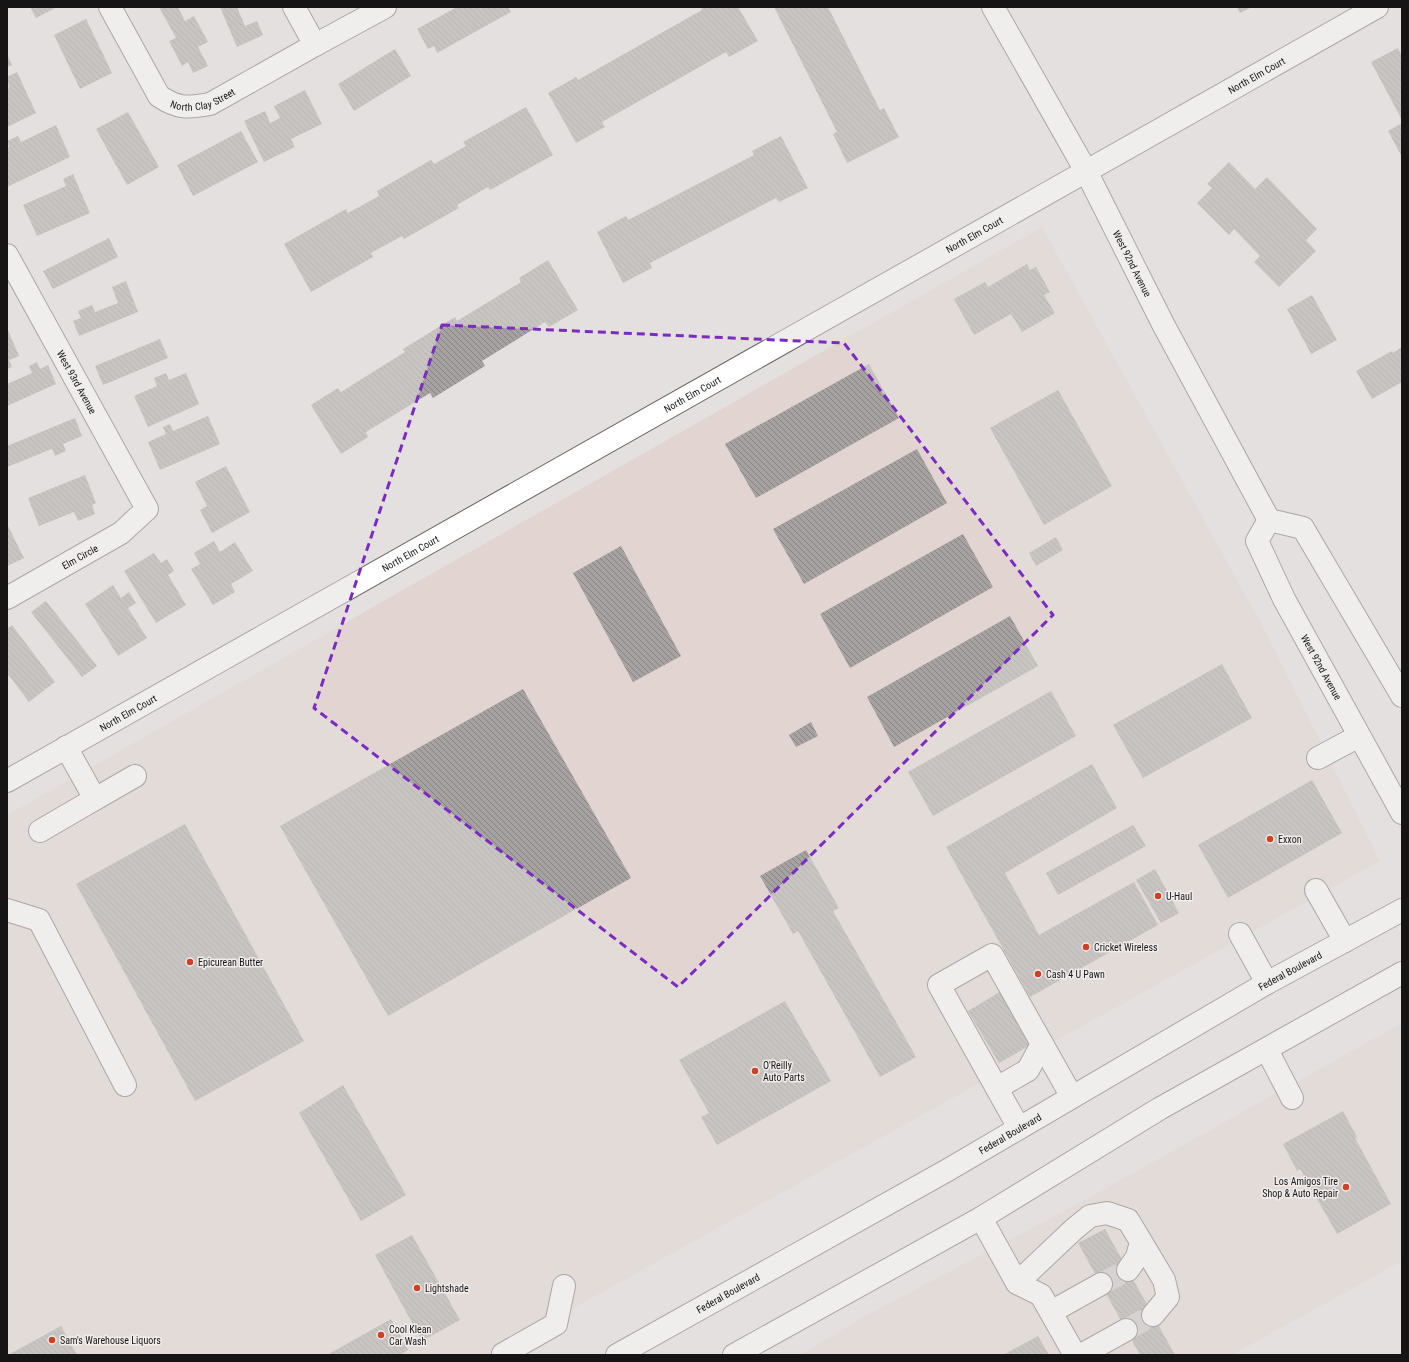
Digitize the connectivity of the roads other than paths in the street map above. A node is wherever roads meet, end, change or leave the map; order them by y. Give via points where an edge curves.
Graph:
1 (110, 7) edge
2 (294, 7) edge
3 (385, 7) edge
4 (993, 7) edge
5 (1377, 7) edge
6 (315, 45) junction
7 (1086, 171) junction
8 (7, 255) edge
9 (147, 509) joint
10 (1269, 520) junction
11 (7, 598) edge
12 (1402, 696) edge
13 (1359, 736) junction
14 (66, 747) junction
15 (1318, 758) dead end
16 (134, 776) dead end
17 (7, 781) edge
18 (95, 800) junction
19 (1402, 813) edge
20 (40, 831) dead end
21 (1316, 890) dead end
22 (7, 910) edge
23 (1402, 910) edge
24 (1240, 934) dead end
25 (1345, 941) junction
26 (1402, 974) edge
27 (1267, 983) junction
28 (1042, 1044) junction
29 (1266, 1050) junction
30 (125, 1085) dead end
31 (996, 1088) junction
32 (1072, 1097) junction
33 (1292, 1098) dead end
34 (1019, 1128) junction
35 (982, 1218) junction
36 (1141, 1242) junction
37 (1128, 1270) tunnel mouth
38 (1017, 1283) junction
39 (1101, 1284) tunnel mouth
40 (564, 1286) dead end
41 (1052, 1312) junction
42 (1153, 1315) tunnel mouth
43 (1126, 1330) tunnel mouth
44 (502, 1352) edge
45 (739, 1354) edge
46 (617, 1355) edge
47 (1075, 1355) edge
48 (1081, 1355) edge

1 - 6 main road, North Clay Street via 159,96 172,105 191,108 210,104
2 - 6 main road
3 - 6 main road, North Clay Street
4 - 7 main road, West 92nd Avenue
5 - 7 main road, North Elm Court
7 - 10 main road, West 92nd Avenue via 1163,324
7 - 14 main road, North Elm Court
8 - 9 main road, West 93rd Avenue
9 - 11 main road, Elm Circle via 121,533
10 - 12 main road via 1303,528
10 - 13 main road, West 92nd Avenue via 1257,541 1284,599
13 - 15 main road
13 - 19 main road, West 92nd Avenue
14 - 17 main road, North Elm Court
14 - 18 main road
16 - 18 main road
18 - 20 main road
21 - 25 main road
22 - 30 main road via 39,920
23 - 25 main road, Federal Boulevard
24 - 27 main road
25 - 27 main road, Federal Boulevard
26 - 29 main road
27 - 32 main road, Federal Boulevard
28 - 31 main road via 1028,1070
28 - 31 main road via 992,955 938,985
28 - 32 main road
29 - 33 main road
29 - 35 main road via 1102,1143
31 - 34 main road
32 - 34 main road, Federal Boulevard
34 - 46 main road, Federal Boulevard
35 - 38 main road
35 - 45 main road
36 - 37 main road via 1137,1257
36 - 38 main road via 1128,1220 1107,1213 1090,1216
36 - 42 main road via 1164,1280 1168,1297
38 - 41 main road via 1041,1295
39 - 41 main road
40 - 44 main road via 556,1324
41 - 47 main road
43 - 48 main road

